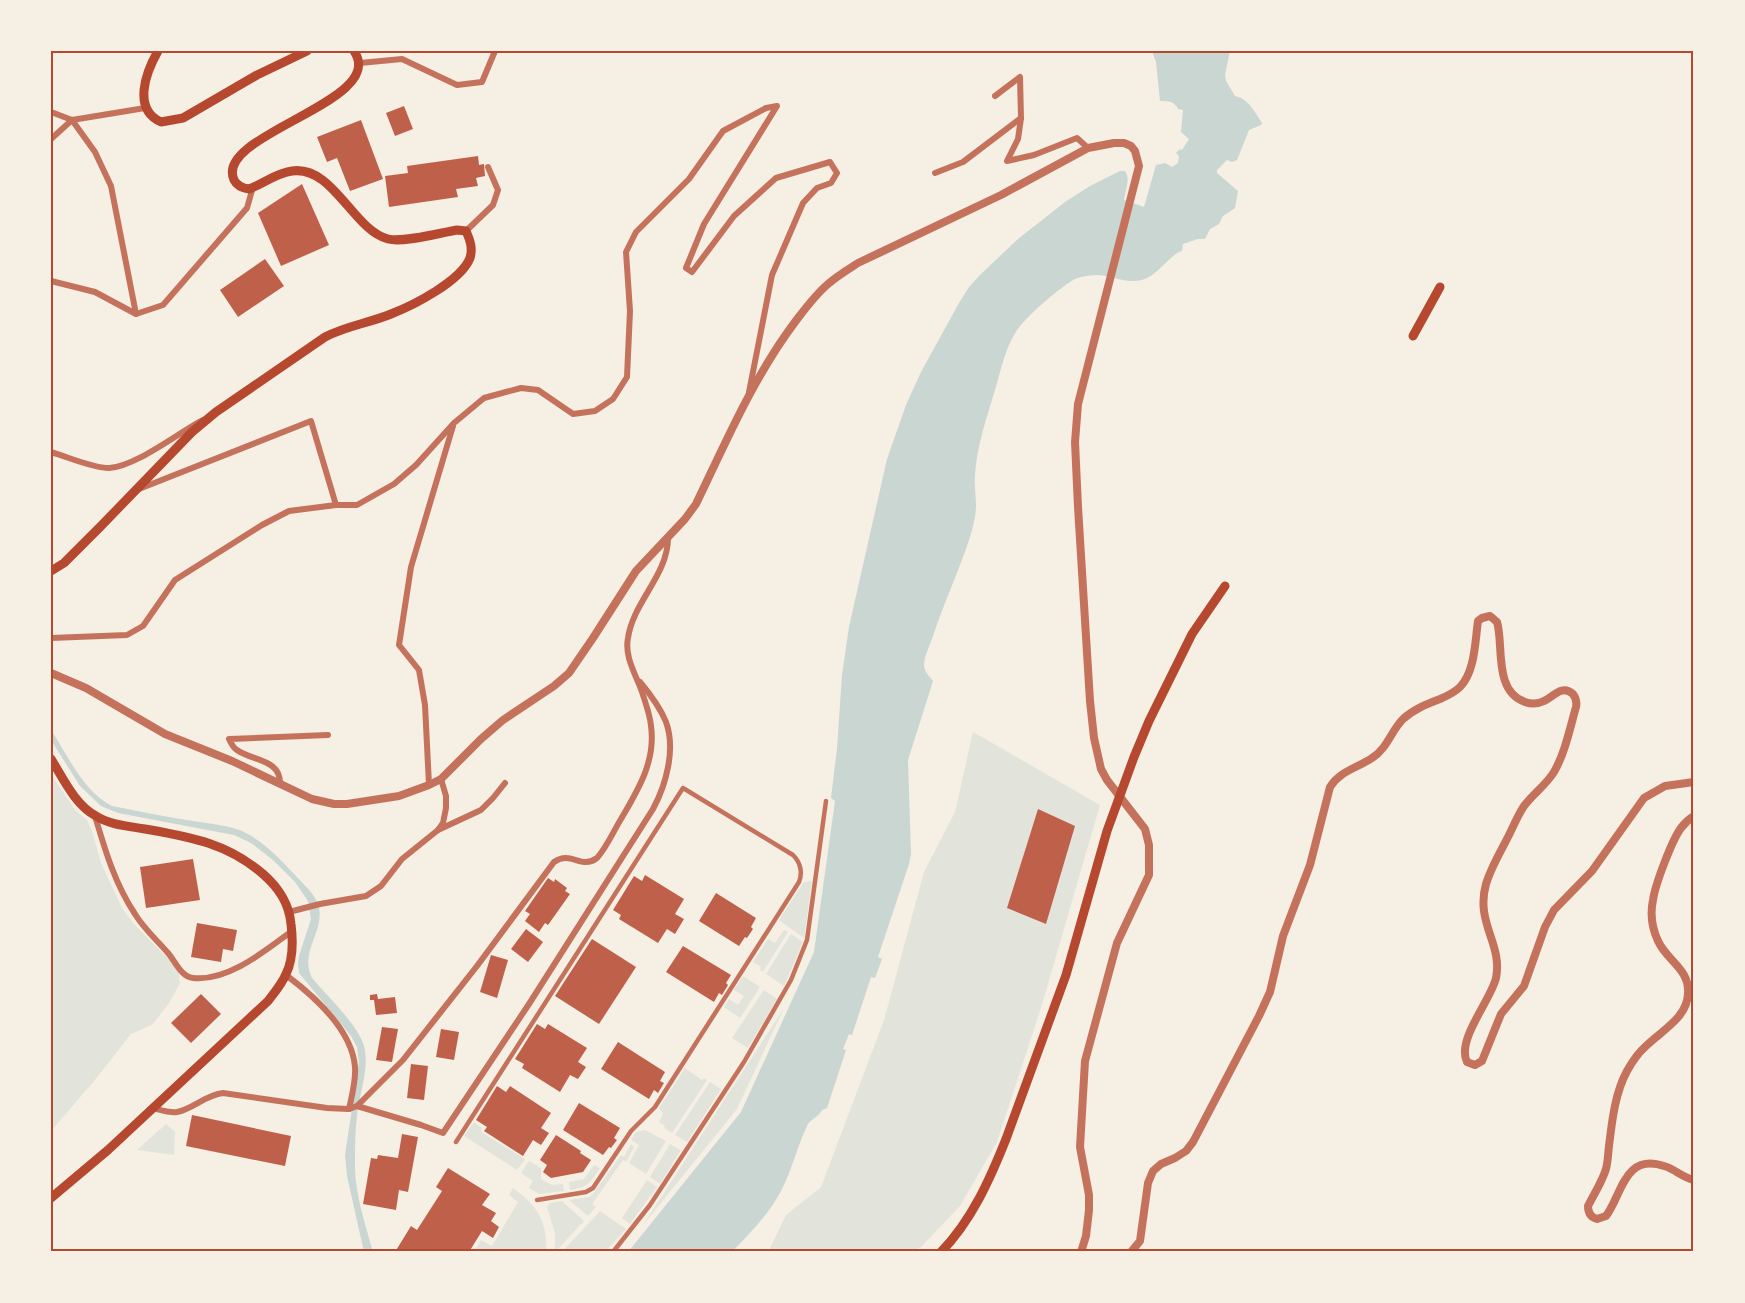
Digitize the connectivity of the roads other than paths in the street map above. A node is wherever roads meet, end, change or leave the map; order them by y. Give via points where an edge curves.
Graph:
1 (158, 51) edge
2 (307, 51) edge
3 (354, 51) edge
4 (495, 51) edge
5 (360, 63) junction
6 (994, 96) dead end
7 (145, 108) junction
8 (51, 112) edge
9 (1021, 118) junction
10 (72, 120) junction
11 (51, 139) edge
12 (1088, 148) junction
13 (488, 167) dead end
14 (935, 172) dead end
15 (253, 187) junction
16 (466, 231) junction
17 (51, 281) edge
18 (1440, 287) dead end
19 (136, 314) junction
20 (1413, 336) dead end
21 (748, 395) junction
22 (216, 412) junction
23 (454, 423) junction
24 (51, 452) edge
25 (136, 490) junction
26 (336, 505) junction
27 (668, 538) junction
28 (51, 571) edge
29 (1225, 586) dead end
30 (51, 638) edge
31 (51, 673) edge
32 (636, 677) junction
33 (328, 735) dead end
34 (51, 759) edge
35 (441, 779) junction
36 (1694, 782) edge
37 (504, 783) dead end
38 (280, 784) junction
39 (429, 786) junction
40 (1120, 796) junction
41 (826, 801) dead end
42 (95, 816) junction
43 (1694, 816) edge
44 (438, 830) junction
45 (289, 912) junction
46 (292, 931) junction
47 (286, 975) junction
48 (357, 1106) junction
49 (153, 1108) junction
50 (349, 1109) junction
51 (456, 1142) dead end
52 (1694, 1180) edge
53 (51, 1198) edge
54 (537, 1200) dead end
55 (613, 1252) edge
56 (941, 1252) edge
57 (1081, 1252) edge
58 (1131, 1252) edge

1 - 7 main road via 143,95
2 - 7 main road via 183,118 161,122
3 - 5 main road
4 - 5 street via 482,82 457,85 402,59
5 - 15 main road via 353,79 337,94 261,139 238,158 232,178 242,188
6 - 9 street via 1020,77
7 - 10 street
8 - 10 street
9 - 12 street via 1018,139 1007,161 1077,138
9 - 14 street via 963,162
10 - 11 street
10 - 19 street via 95,152 111,186
12 - 21 street via 838,275 785,335
12 - 40 street via 1124,143 1136,151 1139,166 1076,422 1094,738 1101,769
13 - 16 street via 498,190 493,205
15 - 16 main road via 289,171 309,172 380,236 399,239
15 - 19 street via 247,208 163,305
16 - 22 main road via 471,241 470,258 452,280 405,308 325,337
17 - 19 street via 95,292
18 - 20 main road
21 - 23 street via 772,275 803,203 817,188 831,183 837,173 830,162 776,178 734,216 692,272 686,268 704,224 777,106 723,131 689,179 636,232 626,252 630,311 627,377 613,399 595,411 573,414 538,390 520,388 484,398
21 - 27 street via 696,504
22 - 24 street via 139,459 110,468
22 - 25 main road
23 - 26 street via 394,484 357,505
23 - 39 street via 411,567 399,645 419,670
25 - 26 street via 311,421
25 - 28 main road via 64,563
26 - 30 street via 289,511 262,525 175,580 143,626 127,635
27 - 32 street via 665,558 629,631 627,649
27 - 35 street via 636,571 569,673 503,720
29 - 40 main road via 1174,669
31 - 38 street via 74,682 165,735
32 - 48 street via 651,725 650,756 640,787 600,854 590,862 569,857 554,862 418,1041
32 - 48 street via 665,719 669,737 668,766 658,800 529,1004 443,1133
33 - 38 street via 229,739 238,751 273,767
34 - 42 main road via 79,801
35 - 39 street
35 - 44 street via 446,808
36 - 58 street via 1665,786 1644,798 1592,871 1554,910 1524,986 1498,1019 1482,1061 1475,1065 1467,1062 1465,1048 1492,988 1497,966 1484,919 1486,884 1523,808 1557,765 1577,701 1564,690 1535,704 1516,697 1500,663 1497,622 1490,616 1478,621 1470,668 1461,687 1409,714 1383,750 1345,772 1330,787 1310,865 1282,936 1270,992 1193,1142 1186,1151 1153,1171 1140,1241
37 - 44 street via 481,810
38 - 39 street via 312,799 340,804 399,796
40 - 56 main road via 1066,975 1011,1127 978,1201
40 - 57 street via 1145,830 1149,875 1117,943 1085,1061 1080,1147 1089,1210
41 - 55 street via 807,940 791,980 744,1062 650,1205
42 - 45 main road via 125,826 190,837 234,853 278,888
42 - 46 street via 127,902 142,925 189,977 203,978 238,967
43 - 52 street via 1676,837 1653,900 1652,914 1658,940 1688,983 1687,1001 1678,1018 1645,1046 1627,1071 1616,1104 1606,1169 1588,1212 1597,1219 1606,1216 1624,1179 1638,1167 1658,1164
44 - 45 street via 402,859 374,892
45 - 46 main road
46 - 47 main road
47 - 49 main road via 258,1010
47 - 50 street via 323,1007 350,1046 355,1073
48 - 50 street
49 - 50 street via 179,1112 223,1093
49 - 53 main road
51 - 54 street via 683,788 793,855 800,867 799,882 655,1107 631,1131 590,1190

